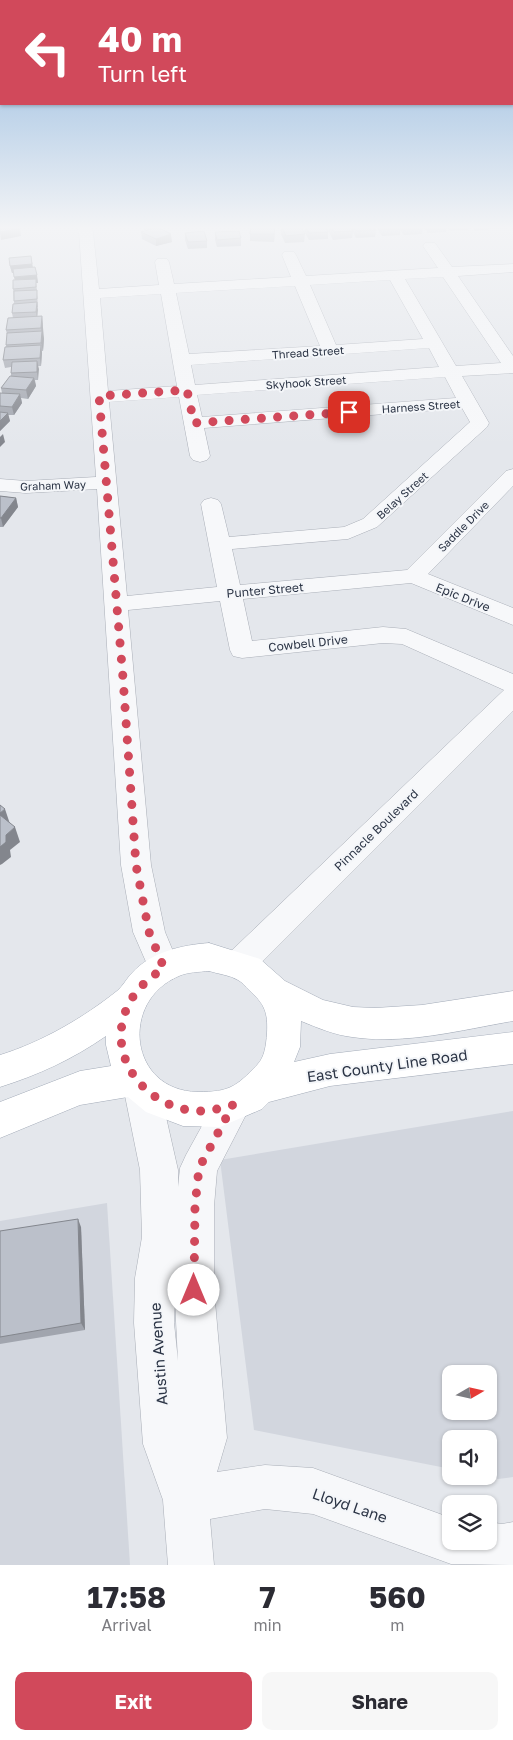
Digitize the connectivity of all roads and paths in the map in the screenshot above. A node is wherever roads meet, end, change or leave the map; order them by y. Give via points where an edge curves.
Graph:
1 (92, 300) edge
2 (169, 300) edge
3 (308, 300) edge
4 (409, 300) edge
5 (467, 300) edge
6 (434, 343) junction
7 (330, 350) junction
8 (182, 360) junction
9 (513, 368) edge
10 (451, 371) junction
11 (187, 390) junction
12 (99, 396) junction
13 (469, 402) junction
14 (194, 423) junction
15 (200, 456) dead end
16 (513, 475) edge
17 (105, 482) junction
18 (0, 485) edge
19 (211, 504) dead end
20 (219, 544) junction
21 (413, 576) junction
22 (229, 593) junction
23 (117, 604) junction
24 (513, 617) edge
25 (513, 684) edge
26 (513, 696) edge
27 (239, 964) junction
28 (164, 968) junction
29 (274, 992) junction
30 (131, 1000) junction
31 (513, 1006) edge
32 (513, 1048) edge
33 (0, 1071) edge
34 (138, 1082) junction
35 (247, 1096) junction
36 (0, 1120) edge
37 (186, 1500) junction
38 (442, 1537) edge
39 (513, 1545) edge
40 (497, 1546) edge
41 (191, 1565) edge

1 - 12 street
2 - 8 street
3 - 7 street
4 - 6 street, Belay Street
5 - 9 street
6 - 7 street, Thread Street
6 - 10 street, Belay Street
7 - 8 street, Thread Street
8 - 11 street
9 - 10 street, Skyhook Street
10 - 11 street, Skyhook Street
10 - 13 street, Belay Street
11 - 12 street, Skyhook Street
11 - 14 street
12 - 17 street
13 - 14 street, Harness Street
13 - 20 street, Belay Street via 480,423 370,523 348,533
14 - 15 street
16 - 21 street, Saddle Drive
17 - 18 street, Graham Way via 26,487
17 - 23 street
19 - 20 street, Cowbell Drive
20 - 22 street, Cowbell Drive
21 - 22 street, Punter Street
21 - 24 street, Epic Drive
22 - 23 street, Punter Street
22 - 25 street, Cowbell Drive via 242,650 383,635 406,637
23 - 28 street via 136,865 149,932
26 - 27 street, Pinnacle Boulevard
27 - 28 main road via 209,957 178,962
27 - 29 main road via 252,971
28 - 30 main road via 151,977
29 - 31 main road via 335,1019 375,1024
29 - 35 main road via 281,1004 286,1033 284,1047 279,1062
30 - 33 main road via 66,1045
30 - 34 main road via 121,1029 121,1044 124,1059
32 - 35 main road, East County Line Road via 330,1070
34 - 35 main road via 160,1100 183,1109 200,1111
34 - 36 main road via 80,1088
34 - 37 street, Austin Avenue via 159,1170 161,1237 155,1278 154,1323 165,1444
35 - 37 street, Austin Avenue via 199,1168 194,1290 205,1438
37 - 38 street, Lloyd Lane via 264,1487 313,1492
37 - 41 street, Austin Avenue
39 - 40 street, Lloyd Lane

